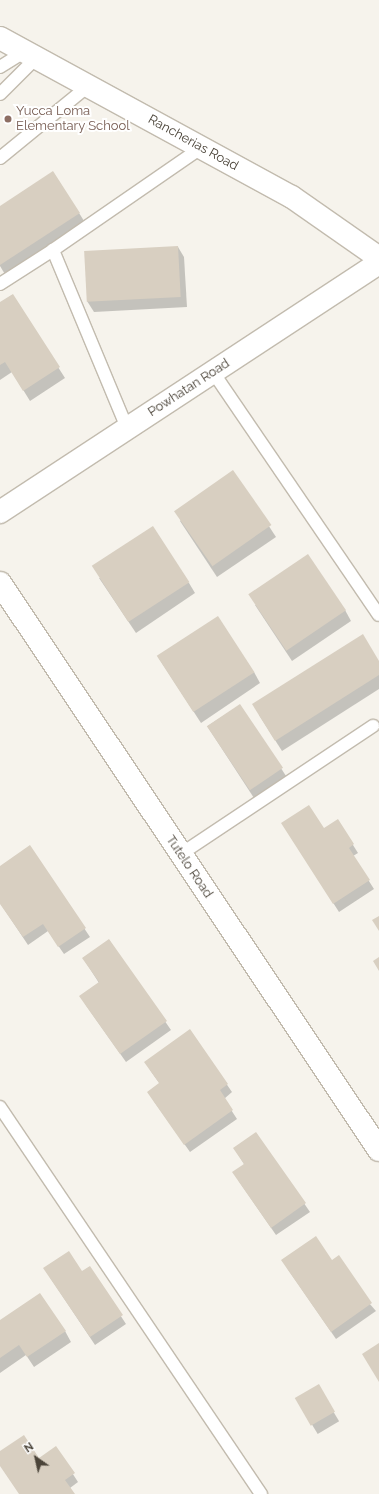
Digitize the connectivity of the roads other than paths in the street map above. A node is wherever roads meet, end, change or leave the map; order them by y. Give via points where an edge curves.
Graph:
1 (0, 38) edge
2 (30, 55) junction
3 (0, 67) edge
4 (87, 87) junction
5 (0, 94) edge
6 (201, 148) junction
7 (0, 158) edge
8 (54, 250) junction
9 (379, 258) edge
10 (379, 263) edge
11 (0, 284) edge
12 (214, 372) junction
13 (127, 428) junction
14 (0, 512) edge
15 (0, 583) edge
16 (379, 615) edge
17 (373, 726) dead end
18 (181, 854) junction
19 (0, 1107) edge
20 (379, 1150) edge
21 (261, 1494) edge

1 - 2 street, Rancherias Road
2 - 3 lane
2 - 4 street, Rancherias Road
2 - 5 lane
4 - 6 street, Rancherias Road
4 - 7 lane
6 - 8 lane
6 - 9 street, Rancherias Road via 292,197
8 - 11 lane
8 - 13 lane
10 - 12 street, Powhatan Road
12 - 13 street, Powhatan Road
12 - 16 lane
13 - 14 street, Powhatan Road
15 - 18 street, Tutelo Road
17 - 18 lane
18 - 20 street, Tutelo Road
19 - 21 lane

